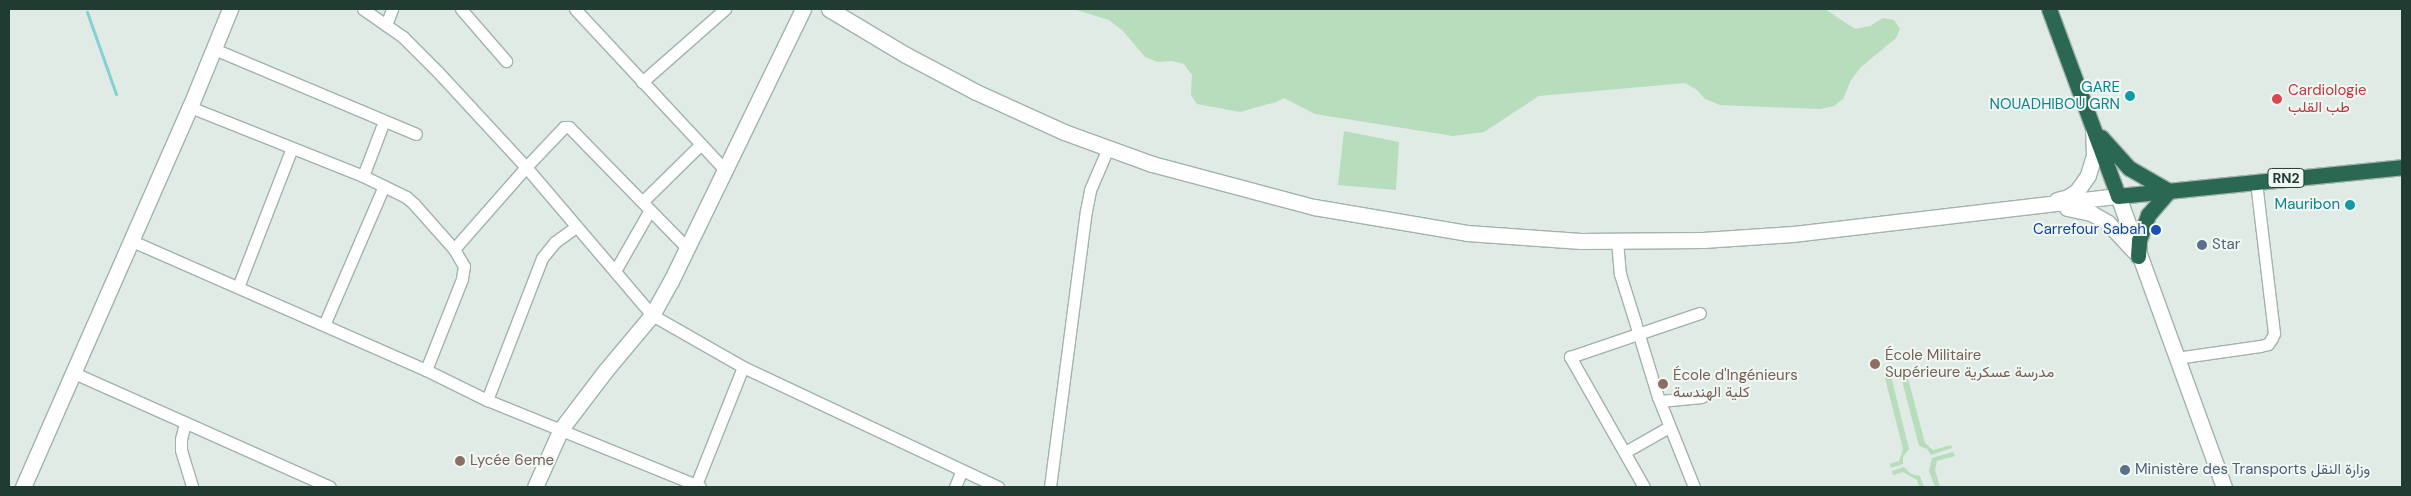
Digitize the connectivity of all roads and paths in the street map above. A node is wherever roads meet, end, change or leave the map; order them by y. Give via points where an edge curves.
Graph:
1 (230, 9) edge
2 (363, 9) edge
3 (392, 9) edge
4 (461, 9) edge
5 (575, 9) edge
6 (726, 9) edge
7 (803, 9) edge
8 (829, 9) edge
9 (2049, 9) edge
10 (386, 25) junction
11 (214, 49) junction
12 (506, 61) dead end
13 (642, 82) junction
14 (190, 107) junction
15 (384, 121) junction
16 (2093, 129) junction
17 (416, 134) dead end
18 (701, 144) junction
19 (292, 148) junction
20 (1108, 148) junction
21 (526, 166) junction
22 (2402, 167) edge
23 (725, 170) junction
24 (363, 176) junction
25 (2256, 182) junction
26 (384, 186) junction
27 (2169, 191) junction
28 (2118, 196) junction
29 (646, 206) junction
30 (2034, 207) junction
31 (576, 227) junction
32 (132, 241) junction
33 (1617, 241) junction
34 (687, 248) junction
35 (454, 249) junction
36 (2138, 256) junction
37 (615, 272) junction
38 (238, 288) junction
39 (1700, 313) dead end
40 (652, 315) junction
41 (324, 325) junction
42 (1638, 333) junction
43 (2176, 358) junction
44 (742, 367) junction
45 (426, 370) junction
46 (74, 373) junction
47 (1702, 397) dead end
48 (487, 400) junction
49 (1660, 401) junction
50 (186, 423) junction
51 (1669, 427) junction
52 (561, 429) junction
53 (1625, 452) junction
54 (962, 470) junction
55 (23, 487) edge
56 (192, 487) edge
57 (330, 487) edge
58 (535, 487) edge
59 (697, 487) edge
60 (955, 487) edge
61 (998, 487) edge
62 (1050, 487) edge
63 (1644, 487) edge
64 (1694, 487) edge
65 (2224, 487) edge

1 - 11 main road
2 - 10 street
3 - 10 street
4 - 12 street
5 - 13 street
6 - 13 street
7 - 23 main road
8 - 20 main road via 976,92
9 - 16 highway
10 - 21 street via 438,72
11 - 14 main road
11 - 15 street
13 - 18 street
14 - 19 street
14 - 32 main road
15 - 17 street
15 - 24 street
16 - 27 highway via 2129,168
16 - 28 highway
16 - 30 main road via 2092,166 2082,184 2068,197
18 - 23 street
18 - 29 street
19 - 24 street
19 - 38 street
20 - 33 main road via 1235,187 1363,217 1467,233
20 - 62 street via 1090,190 1086,211
21 - 29 street via 564,127 569,127
21 - 31 street
21 - 35 street
22 - 25 highway, RN2
23 - 34 main road
24 - 26 street
25 - 27 highway, RN2
25 - 43 street via 2274,332 2272,338 2268,344 2260,346
26 - 35 street via 414,204
26 - 41 street
27 - 28 highway, RN2
27 - 36 highway via 2148,215 2139,240
28 - 30 main road
28 - 36 main road
29 - 34 street
29 - 37 street
30 - 33 main road via 1793,234
30 - 36 main road via 2091,213 2112,226
31 - 37 street
31 - 48 street via 555,242 542,258
32 - 38 street
32 - 46 main road
33 - 42 street via 1620,274
34 - 40 main road
35 - 45 street via 464,266 462,279
36 - 43 main road
37 - 40 street
38 - 41 street
39 - 42 street
40 - 44 street
40 - 52 main road
41 - 45 street
42 - 49 street
42 - 53 street via 1570,357
43 - 65 main road
44 - 54 street
44 - 59 street
45 - 48 street
46 - 50 street
46 - 55 main road
47 - 49 street
48 - 52 street
49 - 51 street
50 - 56 street via 181,450
50 - 57 street
51 - 53 street
51 - 64 street
52 - 58 main road
52 - 59 street
53 - 63 street
54 - 60 street
54 - 61 street

